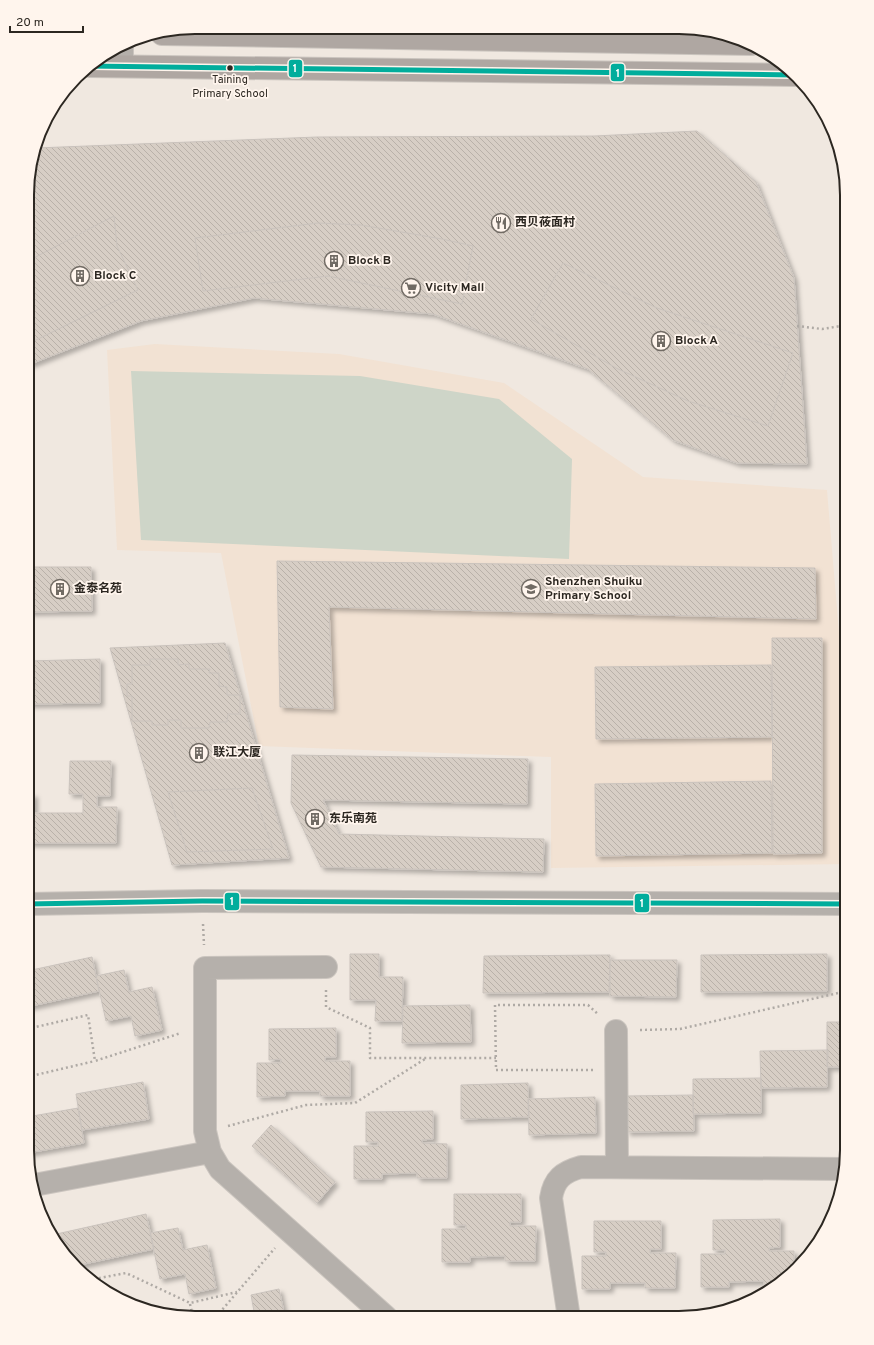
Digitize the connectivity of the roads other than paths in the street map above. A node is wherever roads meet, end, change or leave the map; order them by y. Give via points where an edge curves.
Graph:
1 (181, 34) edge
2 (733, 44) edge
3 (122, 56) edge
4 (107, 61) edge
5 (786, 75) edge
6 (34, 904) edge
7 (840, 904) edge
8 (326, 967) road end
9 (616, 1031) dead end
10 (210, 1152) junction
11 (616, 1167) junction
12 (839, 1169) edge
13 (38, 1184) edge
14 (379, 1311) edge
15 (568, 1311) edge

1 - 2 main road
3 - 4 main road
3 - 5 main road
6 - 7 street via 202,900
8 - 10 street via 205,968 205,1132
9 - 11 street
10 - 13 street
10 - 14 street via 220,1169
11 - 12 street
11 - 15 street via 581,1167 570,1170 559,1178 553,1188 551,1198

